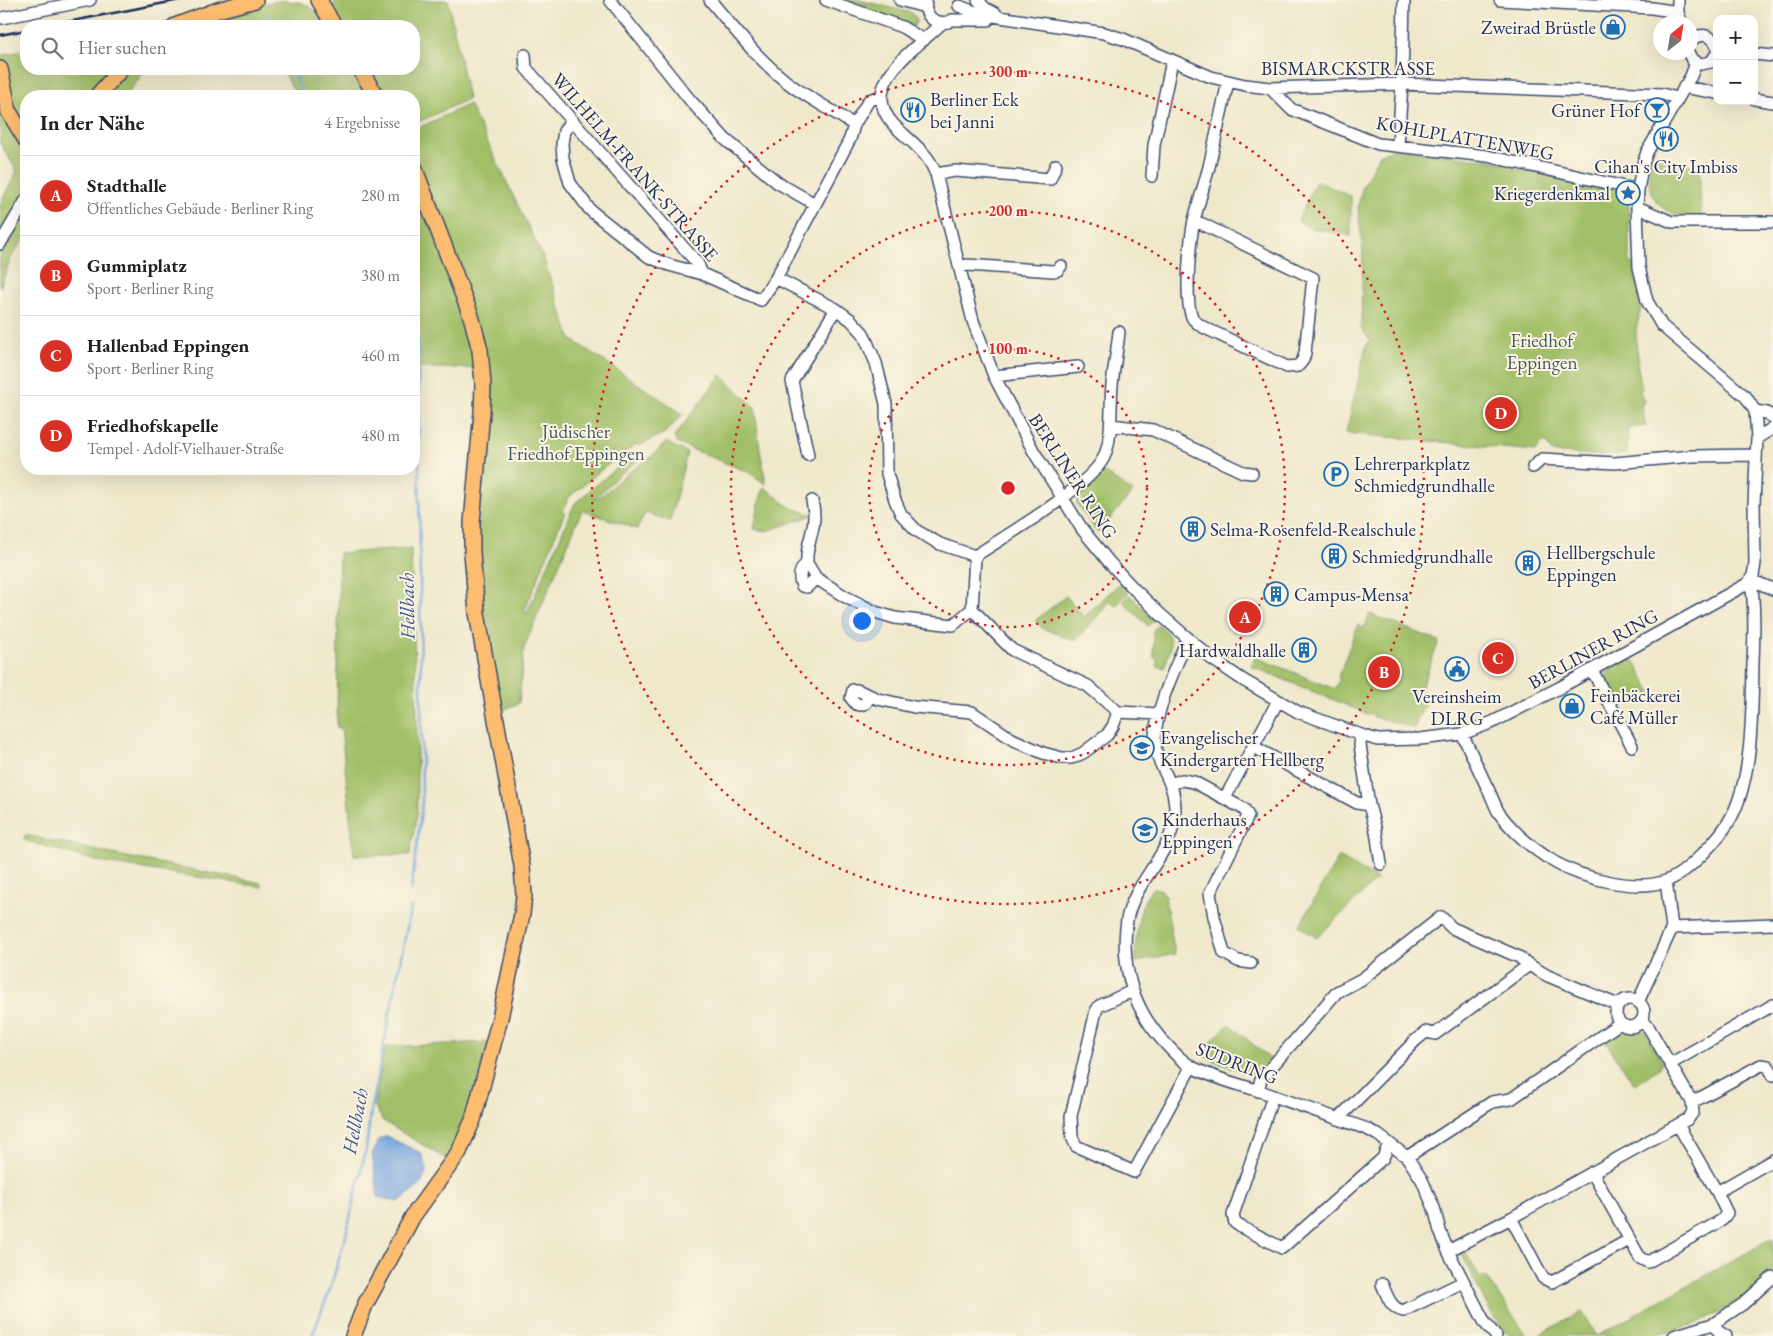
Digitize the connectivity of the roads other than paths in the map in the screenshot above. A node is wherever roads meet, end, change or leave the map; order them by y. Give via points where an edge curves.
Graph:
1 (90, 0) edge
2 (255, 0) edge
3 (319, 0) edge
4 (610, 0) edge
5 (710, 0) edge
6 (826, 0) edge
7 (900, 0) edge
8 (978, 0) edge
9 (1404, 0) edge
10 (1500, 0) edge
11 (959, 2) edge
12 (927, 8) edge
13 (1679, 11) edge
14 (1000, 16) junction
15 (2, 18) dead end
16 (191, 20) edge
17 (331, 20) edge
18 (947, 21) junction
19 (1029, 21) junction
20 (1698, 36) edge
21 (921, 38) junction
22 (1713, 40) edge
23 (1758, 54) edge
24 (526, 55) dead end
25 (1773, 56) edge
26 (1692, 60) edge
27 (1713, 60) edge
28 (1172, 61) junction
29 (1696, 63) junction
30 (0, 69) edge
31 (116, 75) edge
32 (364, 75) edge
33 (1228, 82) junction
34 (1402, 84) junction
35 (1684, 87) junction
36 (1270, 88) junction
37 (102, 90) edge
38 (372, 90) edge
39 (1713, 92) edge
40 (882, 96) junction
41 (1677, 98) junction
42 (1758, 100) edge
43 (1773, 102) edge
44 (571, 121) junction
45 (854, 124) junction
46 (20, 130) edge
47 (1398, 145) junction
48 (1056, 165) dead end
49 (936, 174) junction
50 (1152, 176) dead end
51 (420, 183) edge
52 (1638, 190) junction
53 (815, 204) junction
54 (1636, 207) junction
55 (20, 210) edge
56 (1194, 220) junction
57 (1773, 222) edge
58 (0, 244) edge
59 (1061, 266) dead end
60 (961, 267) junction
61 (702, 274) junction
62 (776, 278) junction
63 (836, 309) junction
64 (1119, 332) dead end
65 (1078, 367) dead end
66 (994, 376) junction
67 (1755, 411) junction
68 (1773, 418) edge
69 (1110, 425) junction
70 (1773, 428) edge
71 (1757, 438) junction
72 (808, 455) dead end
73 (1756, 455) junction
74 (1533, 467) dead end
75 (1252, 473) dead end
76 (1062, 498) junction
77 (812, 501) dead end
78 (975, 556) junction
79 (1751, 580) junction
80 (1773, 589) edge
81 (972, 609) junction
82 (1188, 638) junction
83 (1592, 670) junction
84 (868, 696) dead end
85 (1278, 701) junction
86 (1118, 712) junction
87 (1159, 714) junction
88 (1462, 734) junction
89 (1361, 736) junction
90 (1632, 746) dead end
91 (1254, 747) junction
92 (1171, 784) junction
93 (1225, 798) junction
94 (1368, 805) junction
95 (1381, 864) dead end
96 (1666, 881) junction
97 (1773, 924) edge
98 (1672, 928) junction
99 (1250, 963) dead end
100 (1529, 965) junction
101 (1132, 990) junction
102 (1638, 1002) junction
103 (1618, 1005) junction
104 (1773, 1005) edge
105 (1641, 1021) junction
106 (1620, 1023) junction
107 (1670, 1064) junction
108 (1191, 1067) junction
109 (1773, 1075) edge
110 (1258, 1091) junction
111 (1273, 1096) junction
112 (1692, 1102) junction
113 (1338, 1119) junction
114 (1678, 1125) junction
115 (1389, 1143) junction
116 (1407, 1157) junction
117 (1773, 1160) edge
118 (1592, 1172) junction
119 (1716, 1192) junction
120 (1511, 1218) junction
121 (1629, 1240) junction
122 (1448, 1251) junction
123 (1773, 1277) edge
124 (1463, 1282) junction
125 (1382, 1284) dead end
126 (1713, 1324) junction
127 (352, 1336) edge
128 (1496, 1336) edge
129 (1674, 1336) edge
130 (1726, 1336) edge

1 - 15 street
2 - 16 main road
3 - 17 main road
4 - 53 street via 724,139 778,183
5 - 45 street via 774,70 795,88
6 - 21 street via 902,27
7 - 12 street
8 - 14 street
9 - 34 street
10 - 13 street
11 - 14 street, BISMARCKSTRASSE via 980,14
11 - 18 street via 957,14
12 - 18 street via 935,21
12 - 21 street
14 - 19 street, BISMARCKSTRASSE
18 - 19 street, BISMARCKSTRASSE
18 - 21 street
19 - 28 street, BISMARCKSTRASSE via 1104,33
20 - 22 street via 1705,35
21 - 40 street via 891,71
23 - 25 street
24 - 44 street, WILHELM-FRANK-STRASSE via 526,68
26 - 29 street
27 - 29 street
28 - 33 street, BISMARCKSTRASSE
28 - 50 street via 1154,145
29 - 35 street
30 - 46 main road via 9,112
31 - 37 main road
32 - 38 main road
33 - 36 street, BISMARCKSTRASSE
33 - 56 street
34 - 36 street, BISMARCKSTRASSE
34 - 41 street, BISMARCKSTRASSE via 1662,94
34 - 47 street
35 - 39 street
35 - 41 street
36 - 47 street, KOHLPLATTENWEG via 1291,109 1378,144
40 - 45 street via 869,100
40 - 49 street, BERLINER RING via 893,124 926,155
41 - 52 street via 1647,152
42 - 43 street
44 - 61 street, WILHELM-FRANK-STRASSE via 698,264
44 - 61 street via 564,130 563,158 570,183 590,210 649,257
45 - 53 street via 850,139
47 - 52 street, KOHLPLATTENWEG via 1487,156
48 - 49 street via 1050,179 955,170
49 - 60 street, BERLINER RING
51 - 127 main road via 480,350 483,384 472,522 473,583 522,866 524,895 500,1018 473,1120 459,1152 413,1216
52 - 54 street
53 - 62 street
54 - 57 street via 1672,222
54 - 67 street via 1639,267 1653,314 1662,326 1746,397
55 - 58 street
56 - 56 street via 1189,287 1189,309 1193,320 1203,328 1287,367 1298,366 1304,360 1313,278
59 - 60 street via 1053,271
60 - 66 street, BERLINER RING via 973,321
61 - 62 street, WILHELM-FRANK-STRASSE via 761,300
62 - 63 street
63 - 72 street via 792,381
63 - 78 street via 863,333 876,363 886,404 886,474 902,514 917,530 940,544
64 - 69 street
65 - 66 street
66 - 76 street, BERLINER RING
67 - 68 street
67 - 71 street
69 - 75 street via 1153,430 1243,472
69 - 76 street via 1105,456 1100,464
70 - 71 street
71 - 73 street
73 - 74 street via 1692,456 1615,463 1542,459
73 - 79 street via 1755,563
76 - 78 street
76 - 82 street, BERLINER RING via 1082,529 1110,562
77 - 81 street via 814,528 806,558 816,578 844,596 895,618 953,626
78 - 81 street
79 - 80 street
79 - 83 street, BERLINER RING via 1743,588
79 - 96 street via 1754,603 1753,691 1746,773 1741,793 1732,815 1712,844 1693,864
81 - 86 street via 1012,650 1088,686
82 - 85 street, BERLINER RING via 1212,659
82 - 87 street, SÜDRING
83 - 88 street, BERLINER RING
83 - 90 street
84 - 86 street via 914,707 972,712 1012,739 1062,758 1083,754 1107,735
85 - 89 street, BERLINER RING
85 - 91 street
86 - 87 street
87 - 92 street, SÜDRING via 1155,741 1162,767
88 - 89 street, BERLINER RING via 1378,740
88 - 96 street via 1498,812 1535,849 1558,864 1615,883 1642,885
89 - 94 street
91 - 93 street
91 - 94 street via 1357,803
92 - 93 street via 1182,780 1194,782
92 - 101 street, SÜDRING via 1174,821 1170,834 1134,897 1127,918 1126,966
93 - 99 street via 1244,808 1248,816 1210,893 1224,953
94 - 95 street
96 - 98 street
97 - 98 street
98 - 102 street
100 - 103 street
100 - 110 street via 1519,957 1452,928 1441,917 1362,979 1336,992 1261,1079
100 - 113 street via 1435,1034 1426,1032 1416,1040
101 - 108 street, SÜDRING via 1154,1032
101 - 108 street via 1099,1006 1096,1011 1071,1116 1076,1146 1134,1172
102 - 103 street via 1627,999
102 - 105 street via 1643,1011
103 - 106 street via 1616,1014
104 - 107 street
105 - 106 street via 1631,1027
105 - 107 street via 1649,1028
106 - 116 street via 1511,1099 1492,1102
107 - 112 street
108 - 110 street, SÜDRING
109 - 112 street via 1768,1066 1761,1065
110 - 111 street, SÜDRING
111 - 113 street, SÜDRING
111 - 115 street via 1233,1215 1241,1228 1282,1248 1383,1158
112 - 114 street via 1693,1112
113 - 115 street, SÜDRING via 1367,1129
114 - 118 street
114 - 119 street
115 - 116 street, SÜDRING
116 - 122 street, SÜDRING via 1422,1180
117 - 119 street
118 - 120 street
118 - 121 street
119 - 121 street via 1727,1213 1722,1220 1648,1262 1640,1258
120 - 121 street via 1543,1278 1552,1282
120 - 122 street
122 - 124 street, SÜDRING
123 - 126 street via 1743,1304
124 - 125 street via 1403,1311 1391,1304
124 - 128 street, SÜDRING via 1485,1323
126 - 129 street
126 - 130 street

